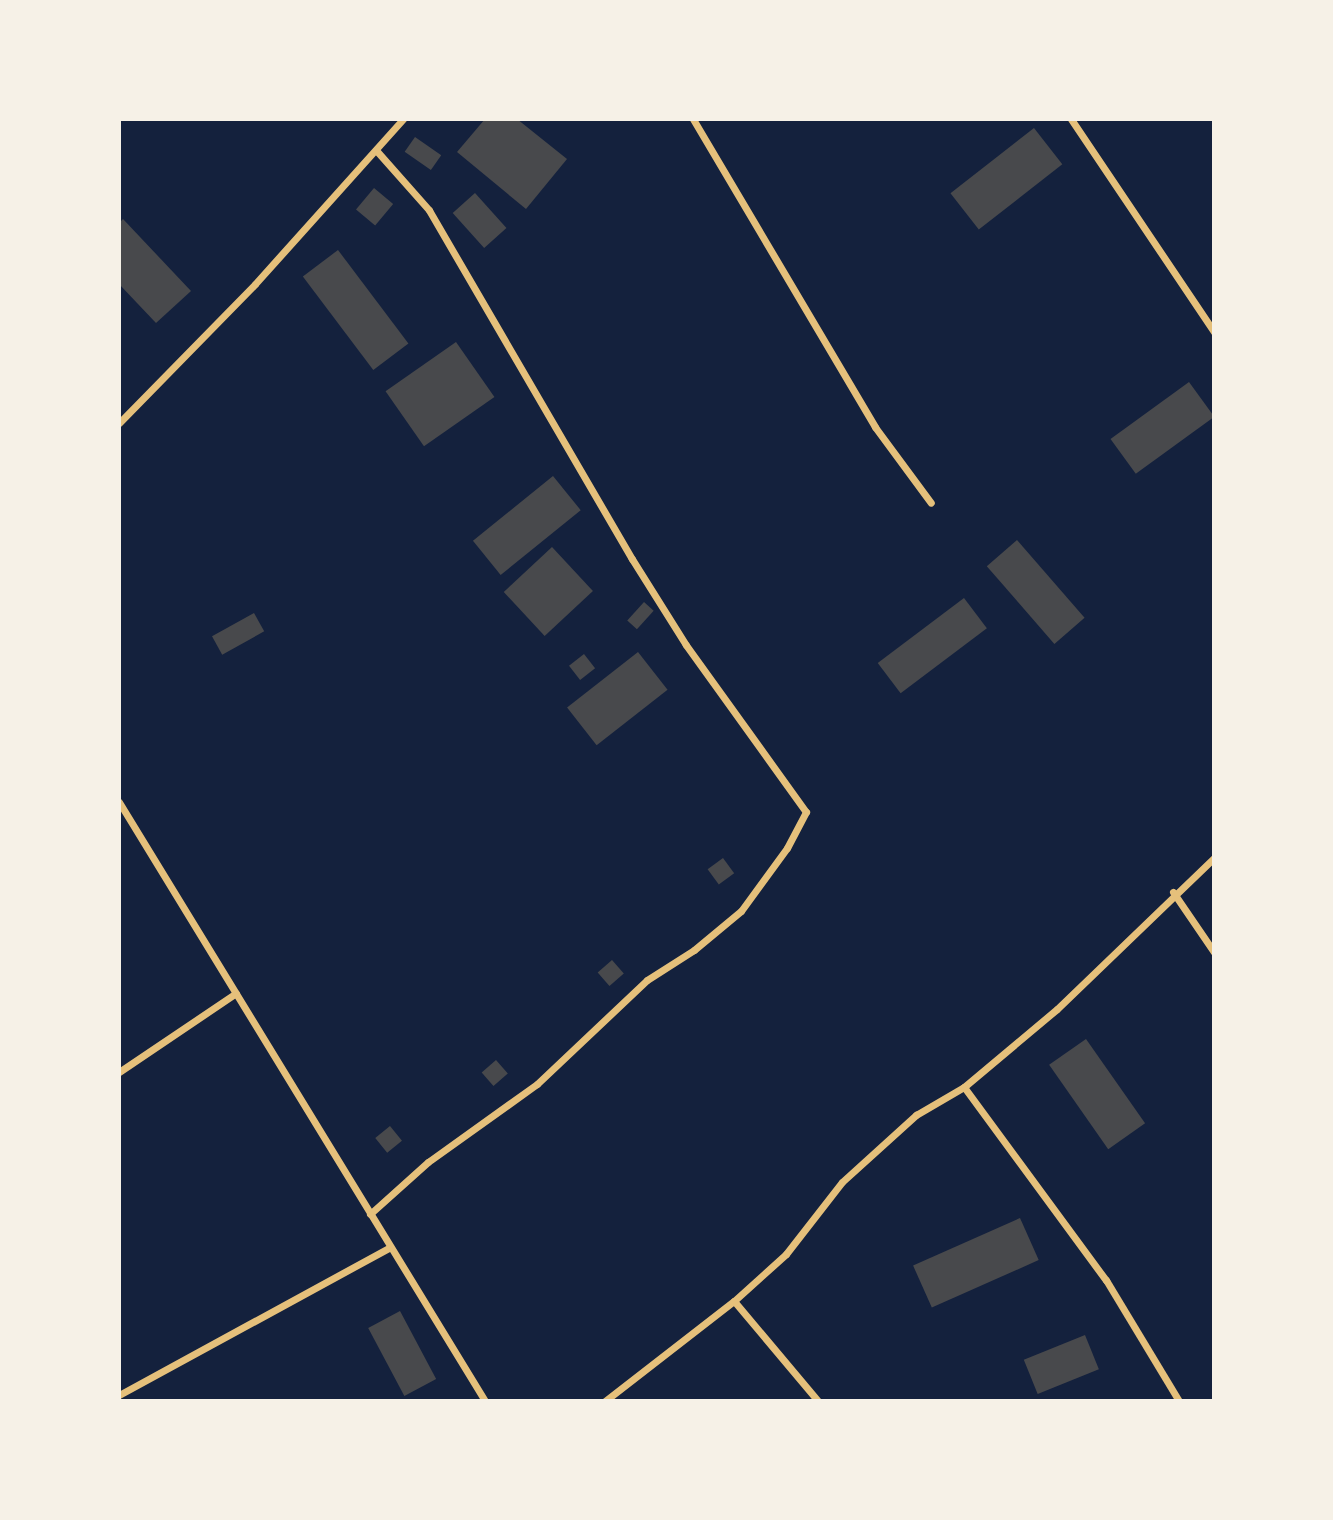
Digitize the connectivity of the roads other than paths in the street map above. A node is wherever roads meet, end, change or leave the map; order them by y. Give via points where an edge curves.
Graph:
1 (404, 119) edge
2 (693, 119) edge
3 (1071, 119) edge
4 (376, 149) junction
5 (1214, 332) edge
6 (119, 423) edge
7 (931, 503) dead end
8 (119, 802) edge
9 (1214, 858) edge
10 (1174, 892) junction
11 (1214, 952) edge
12 (236, 993) junction
13 (119, 1072) edge
14 (964, 1087) junction
15 (370, 1214) junction
16 (390, 1247) junction
17 (734, 1301) junction
18 (119, 1395) edge
19 (485, 1401) edge
20 (605, 1401) edge
21 (818, 1401) edge
22 (1179, 1401) edge

1 - 4 street
2 - 7 street via 875,427
3 - 5 street
4 - 6 street via 255,284
4 - 15 street via 429,210 632,559 806,812 787,848 741,911 694,950 647,980 537,1084 428,1162
8 - 12 street
9 - 10 street
10 - 11 street
10 - 14 street via 1057,1009
12 - 13 street
12 - 15 street
14 - 17 street via 916,1115 842,1182 786,1254
14 - 22 street via 1106,1280
15 - 16 street
16 - 18 street
16 - 19 street
17 - 20 street
17 - 21 street

